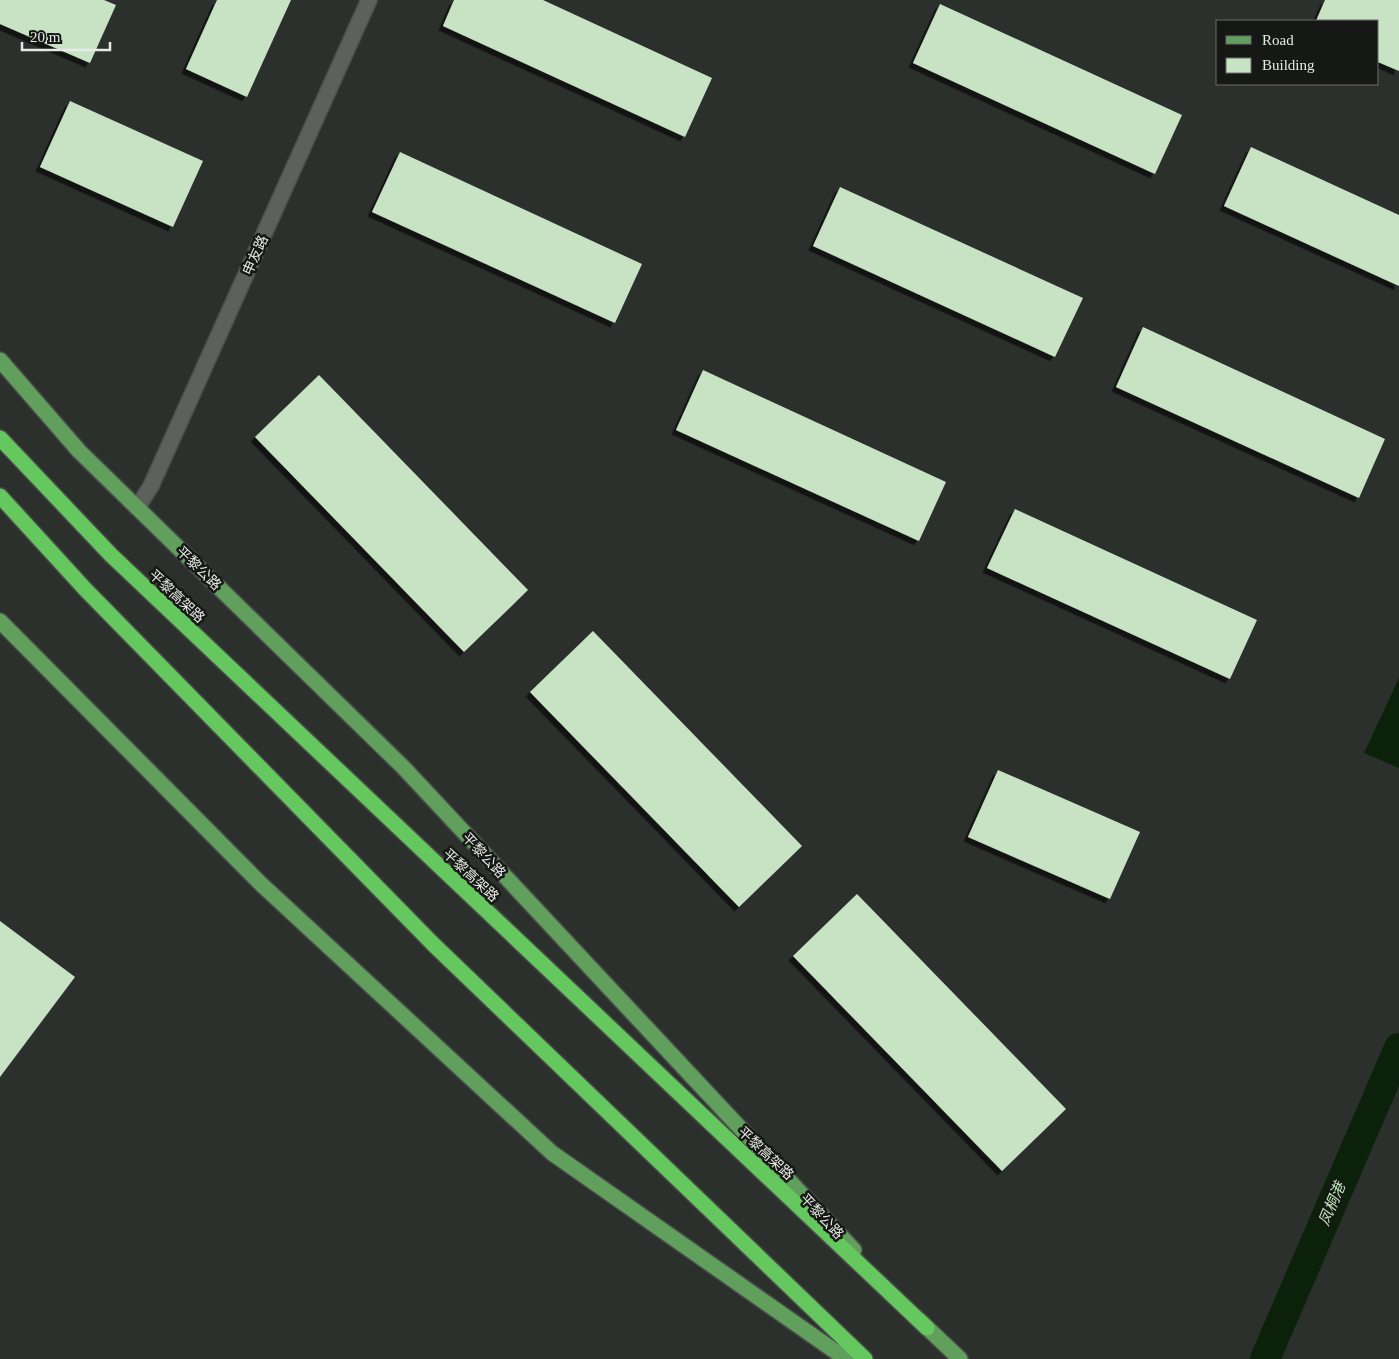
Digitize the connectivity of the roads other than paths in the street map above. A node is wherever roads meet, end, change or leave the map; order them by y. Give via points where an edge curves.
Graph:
1 (369, 0) edge
2 (0, 360) edge
3 (0, 438) edge
4 (0, 496) edge
5 (137, 508) junction
6 (0, 621) edge
7 (927, 1328) junction
8 (846, 1359) edge
9 (865, 1359) edge
10 (960, 1359) edge

1 - 5 street, 申友路 via 151,486
2 - 5 main road, 平黎公路 via 79,451
3 - 7 highway, 平黎高架路 via 111,555
4 - 9 highway via 85,589 434,945
5 - 7 main road, 平黎公路 via 403,767
6 - 8 main road via 261,884 552,1153
7 - 10 main road, 平黎公路

